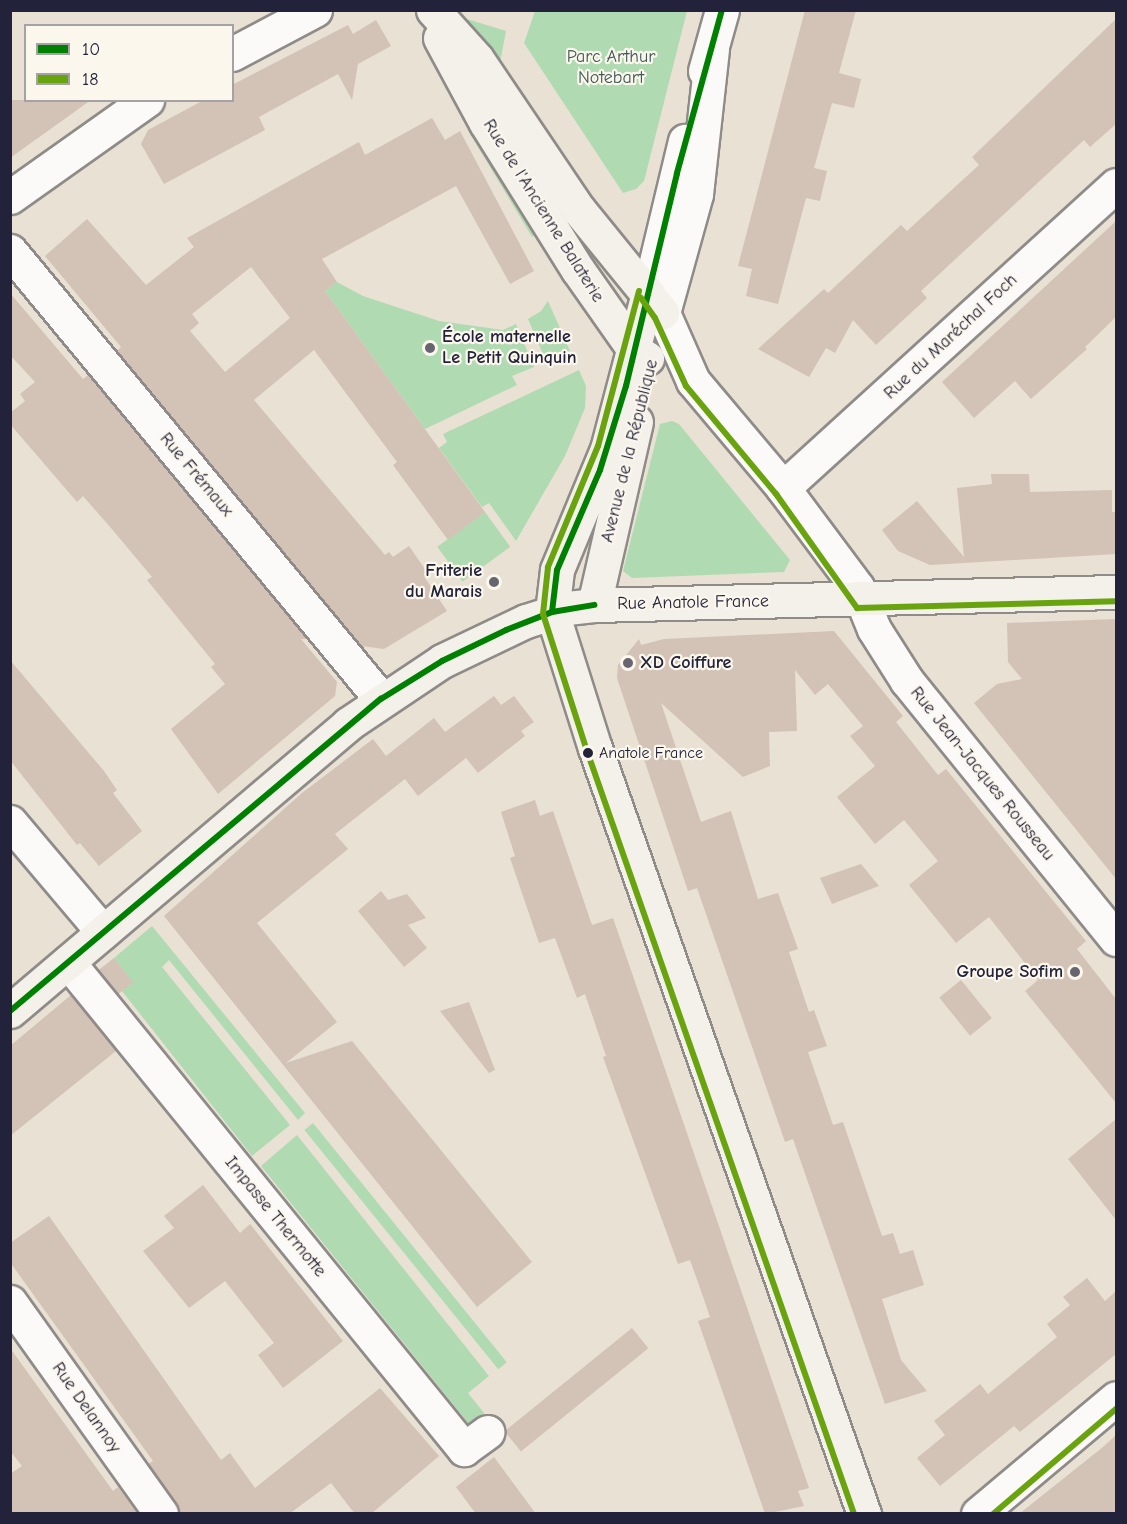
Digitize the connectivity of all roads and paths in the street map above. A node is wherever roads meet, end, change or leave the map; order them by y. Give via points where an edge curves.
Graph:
1 (315, 10) edge
2 (425, 10) edge
3 (433, 10) edge
4 (722, 10) edge
5 (234, 53) edge
6 (144, 102) edge
7 (1116, 185) edge
8 (10, 197) edge
9 (10, 251) edge
10 (656, 303) junction
11 (643, 356) junction
12 (693, 381) junction
13 (783, 488) junction
14 (1116, 592) edge
15 (862, 600) junction
16 (594, 605) junction
17 (552, 612) junction
18 (381, 699) junction
19 (10, 822) edge
20 (103, 932) junction
21 (1116, 939) edge
22 (68, 962) junction
23 (10, 1011) edge
24 (10, 1302) edge
25 (1116, 1398) edge
26 (487, 1432) dead end
27 (161, 1514) edge
28 (864, 1514) edge
29 (978, 1514) edge

1 - 5 street
2 - 11 street, Rue de l'Ancienne Balaterie via 492,133 578,270
3 - 10 street, Rue de l'Ancienne Balaterie via 477,59 579,210
4 - 10 street, Avenue de la République via 712,50 696,194
6 - 8 street
7 - 13 street, Rue du Maréchal Foch
9 - 18 street, Rue Frémaux
10 - 11 street, Avenue de la République
10 - 12 street, Rue de l'Ancienne Balaterie
11 - 12 street, Rue de l'Ancienne Balaterie
11 - 16 street, Avenue de la République
11 - 17 street, Avenue de la République via 557,570
12 - 13 street, Rue de l'Ancienne Balaterie
13 - 15 street, Rue de l'Ancienne Balaterie via 856,586
14 - 15 street, Rue Anatole France
15 - 16 street, Rue Anatole France
15 - 21 street, Rue Jean-Jacques Rousseau via 874,629 907,681
16 - 17 street, Rue Anatole France
17 - 18 street, Rue Anatole France via 471,647
17 - 28 street via 844,1468
18 - 20 street, Rue Anatole France
19 - 20 street
20 - 22 street, Rue Anatole France
22 - 23 street, Rue Anatole France
22 - 26 street, Impasse Thermotte via 464,1449
24 - 27 street, Rue Delannoy
25 - 29 street

